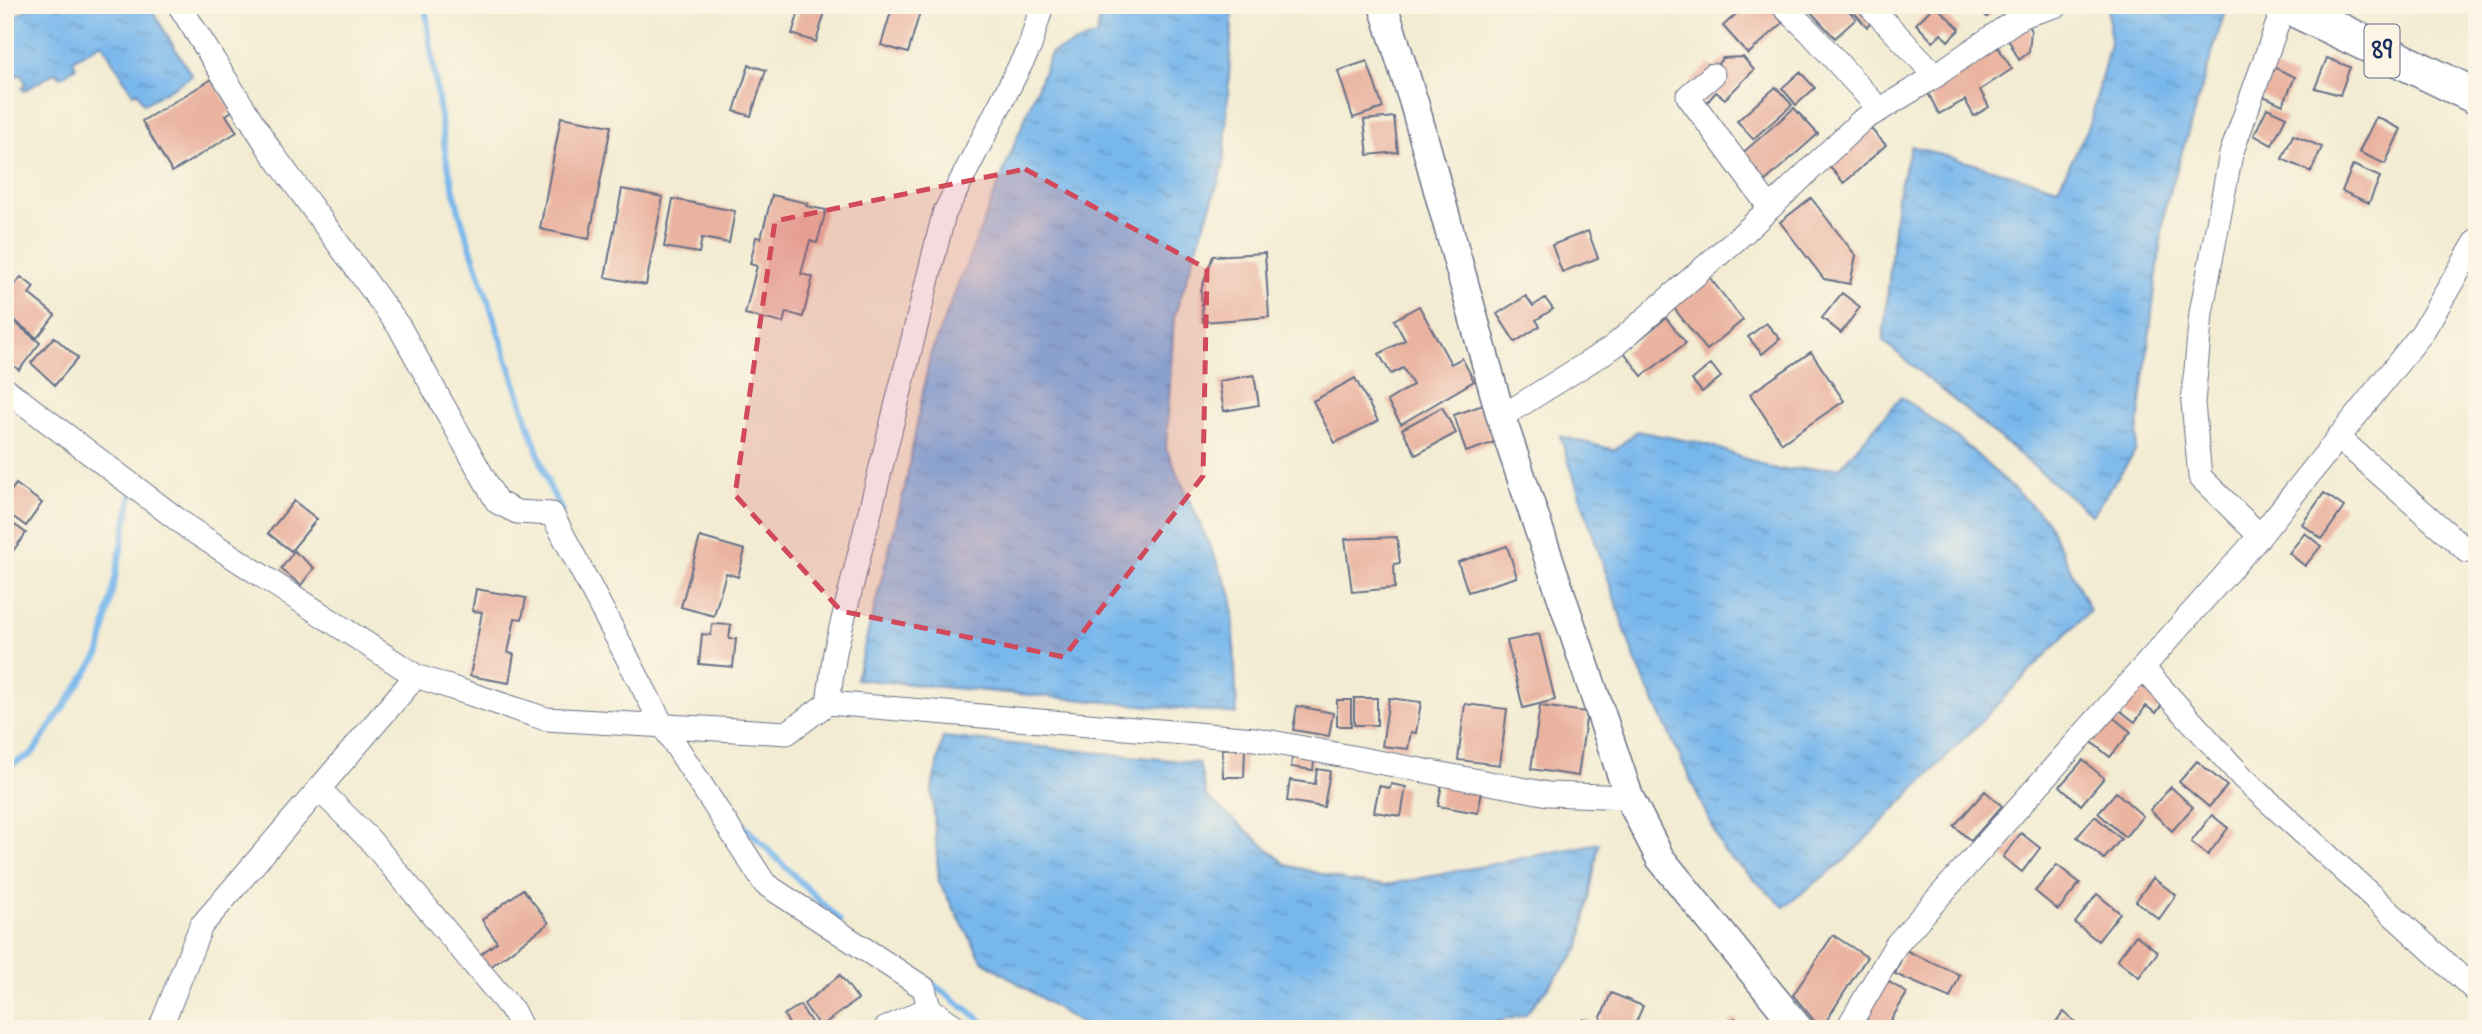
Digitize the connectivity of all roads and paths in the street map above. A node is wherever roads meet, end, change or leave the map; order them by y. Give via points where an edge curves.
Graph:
1 (178, 5) edge
2 (1042, 5) edge
3 (1383, 5) edge
4 (1782, 5) edge
5 (1869, 5) edge
6 (2058, 5) edge
7 (2283, 11) edge
8 (1713, 75) dead end
9 (1936, 76) junction
10 (2477, 97) edge
11 (1880, 110) junction
12 (1770, 208) junction
13 (2477, 240) edge
14 (5, 389) edge
15 (1502, 417) junction
16 (2338, 437) junction
17 (2260, 536) junction
18 (2477, 540) edge
19 (2143, 668) junction
20 (416, 676) junction
21 (828, 703) junction
22 (662, 724) junction
23 (319, 789) junction
24 (1629, 797) junction
25 (2477, 992) edge
26 (929, 1008) junction
27 (160, 1029) edge
28 (522, 1029) edge
29 (885, 1029) edge
30 (959, 1029) edge
31 (1799, 1029) edge
32 (1847, 1029) edge

1 - 22 street via 270,150 400,328 497,502 517,512 552,514
2 - 21 street via 1030,46 944,214 835,652
3 - 15 street
4 - 11 street
5 - 9 street
6 - 9 street via 2022,16
7 - 10 main road, 89
7 - 17 street via 2231,154 2201,313 2193,403 2200,477
8 - 12 street via 1688,96
9 - 11 street
11 - 12 street via 1861,121
12 - 15 street via 1613,347
13 - 16 street via 2423,332
14 - 20 street via 190,529
15 - 24 street
16 - 17 street
16 - 18 street via 2467,551
17 - 19 street
19 - 25 street via 2243,778
19 - 32 street via 1896,945
20 - 22 street via 546,719
20 - 23 street
21 - 22 street via 786,733
21 - 24 street via 1255,739 1548,794
22 - 26 street via 765,884 924,989
23 - 27 street via 201,926
23 - 28 street via 370,840 513,1011
24 - 31 street via 1660,858
26 - 29 street
26 - 30 street

